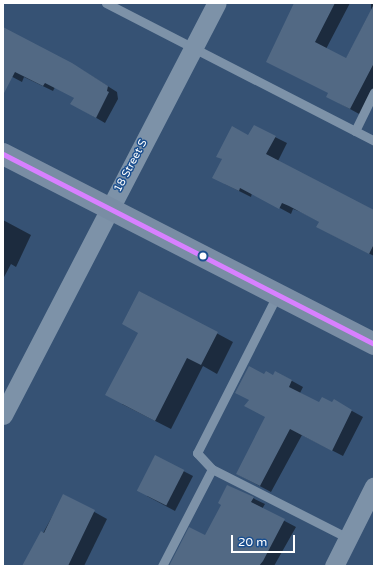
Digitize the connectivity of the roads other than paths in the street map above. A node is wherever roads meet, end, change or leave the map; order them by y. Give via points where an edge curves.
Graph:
1 (106, 3) edge
2 (217, 3) edge
3 (193, 48) junction
4 (374, 92) edge
5 (354, 131) junction
6 (374, 141) edge
7 (3, 154) edge
8 (109, 208) junction
9 (278, 294) junction
10 (374, 344) edge
11 (3, 415) edge
12 (212, 469) junction
13 (374, 486) edge
14 (348, 538) junction
15 (162, 566) edge
16 (334, 566) edge

1 - 3 lane
2 - 3 street, 18 Street S
3 - 5 lane
3 - 8 street, 18 Street S
4 - 5 lane
5 - 6 lane
7 - 8 main road
8 - 9 main road
8 - 11 street, 18 Street S
9 - 10 main road
9 - 12 lane via 197,453
12 - 14 lane
12 - 15 lane
13 - 14 street
14 - 16 street

